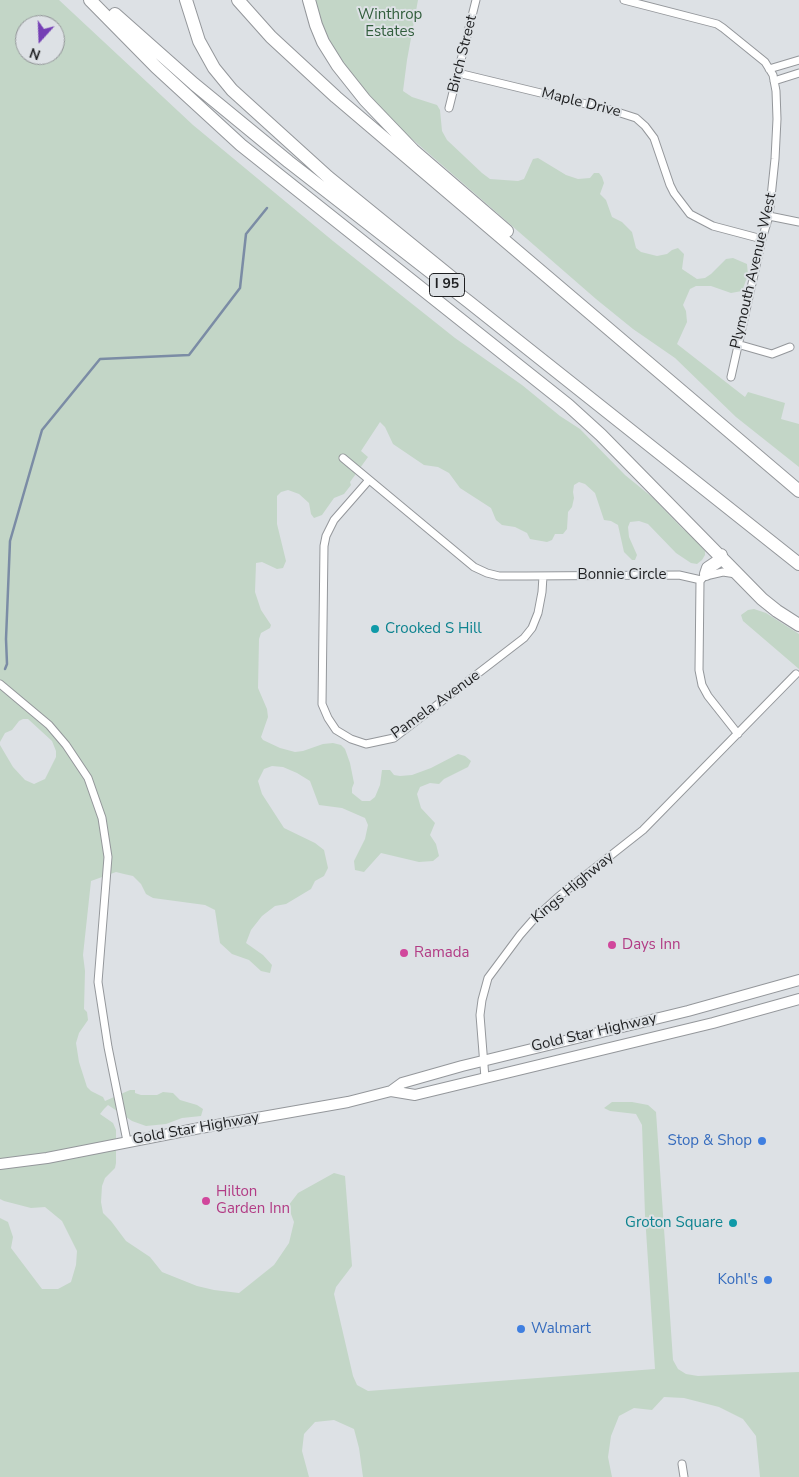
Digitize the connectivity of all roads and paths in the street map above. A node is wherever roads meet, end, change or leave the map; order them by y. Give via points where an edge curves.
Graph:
1 (90, 0) edge
2 (101, 0) edge
3 (186, 0) edge
4 (238, 0) edge
5 (309, 0) edge
6 (476, 0) edge
7 (624, 0) edge
8 (799, 60) edge
9 (458, 73) junction
10 (799, 73) edge
11 (772, 75) junction
12 (450, 108) dead end
13 (769, 216) junction
14 (799, 222) edge
15 (762, 239) junction
16 (617, 336) junction
17 (737, 344) junction
18 (790, 347) dead end
19 (731, 377) dead end
20 (343, 458) dead end
21 (369, 480) junction
22 (799, 491) edge
23 (721, 555) junction
24 (799, 564) edge
25 (739, 574) junction
26 (543, 576) junction
27 (704, 577) junction
28 (799, 625) edge
29 (796, 674) dead end
30 (0, 684) edge
31 (738, 734) junction
32 (799, 980) edge
33 (799, 999) edge
34 (483, 1060) junction
35 (485, 1078) junction
36 (391, 1091) junction
37 (127, 1141) junction
38 (0, 1164) edge
39 (682, 1464) dead end
40 (684, 1477) edge

1 - 23 highway via 156,67 241,145 568,405
2 - 24 highway, I 95 via 161,56 289,162
3 - 24 highway via 196,34 214,68 271,127 357,201 682,463
4 - 16 highway via 271,37 336,97
5 - 16 highway via 323,42 365,100 413,150 530,252
6 - 9 street, Birch Street
7 - 11 street via 717,24 765,62
8 - 11 street
9 - 12 street, Birch Street
9 - 15 street, Maple Drive via 636,118 654,138 674,193 690,214 713,226
10 - 11 street
11 - 13 street, Plymouth Avenue West via 777,119
13 - 14 street
13 - 15 street, Plymouth Avenue West
15 - 17 street, Plymouth Avenue West
16 - 22 highway
17 - 18 street via 772,354
17 - 19 street, Plymouth Avenue West
20 - 21 street
21 - 26 street via 474,567 499,576
21 - 26 street, Pamela Avenue via 334,520 324,546 322,704 336,730 351,739 366,744 394,738 524,638 538,613
23 - 25 highway
23 - 27 highway
25 - 27 street via 727,572
25 - 28 highway via 772,607
26 - 27 street, Bonnie Circle
27 - 31 street via 699,586 699,670 702,685
29 - 31 street, Kings Highway
30 - 37 street via 49,725 66,744 88,778 102,818 108,857 98,982
31 - 34 street, Kings Highway via 643,830 558,897 520,935 488,978 480,1015
32 - 34 main road, Gold Star Highway via 688,1011
33 - 35 main road, Gold Star Highway
34 - 35 street, Kings Highway
34 - 36 main road, Gold Star Highway via 402,1083
35 - 36 main road, Gold Star Highway via 415,1095
36 - 37 main road, Gold Star Highway via 348,1102
37 - 38 main road, Gold Star Highway
39 - 40 street

